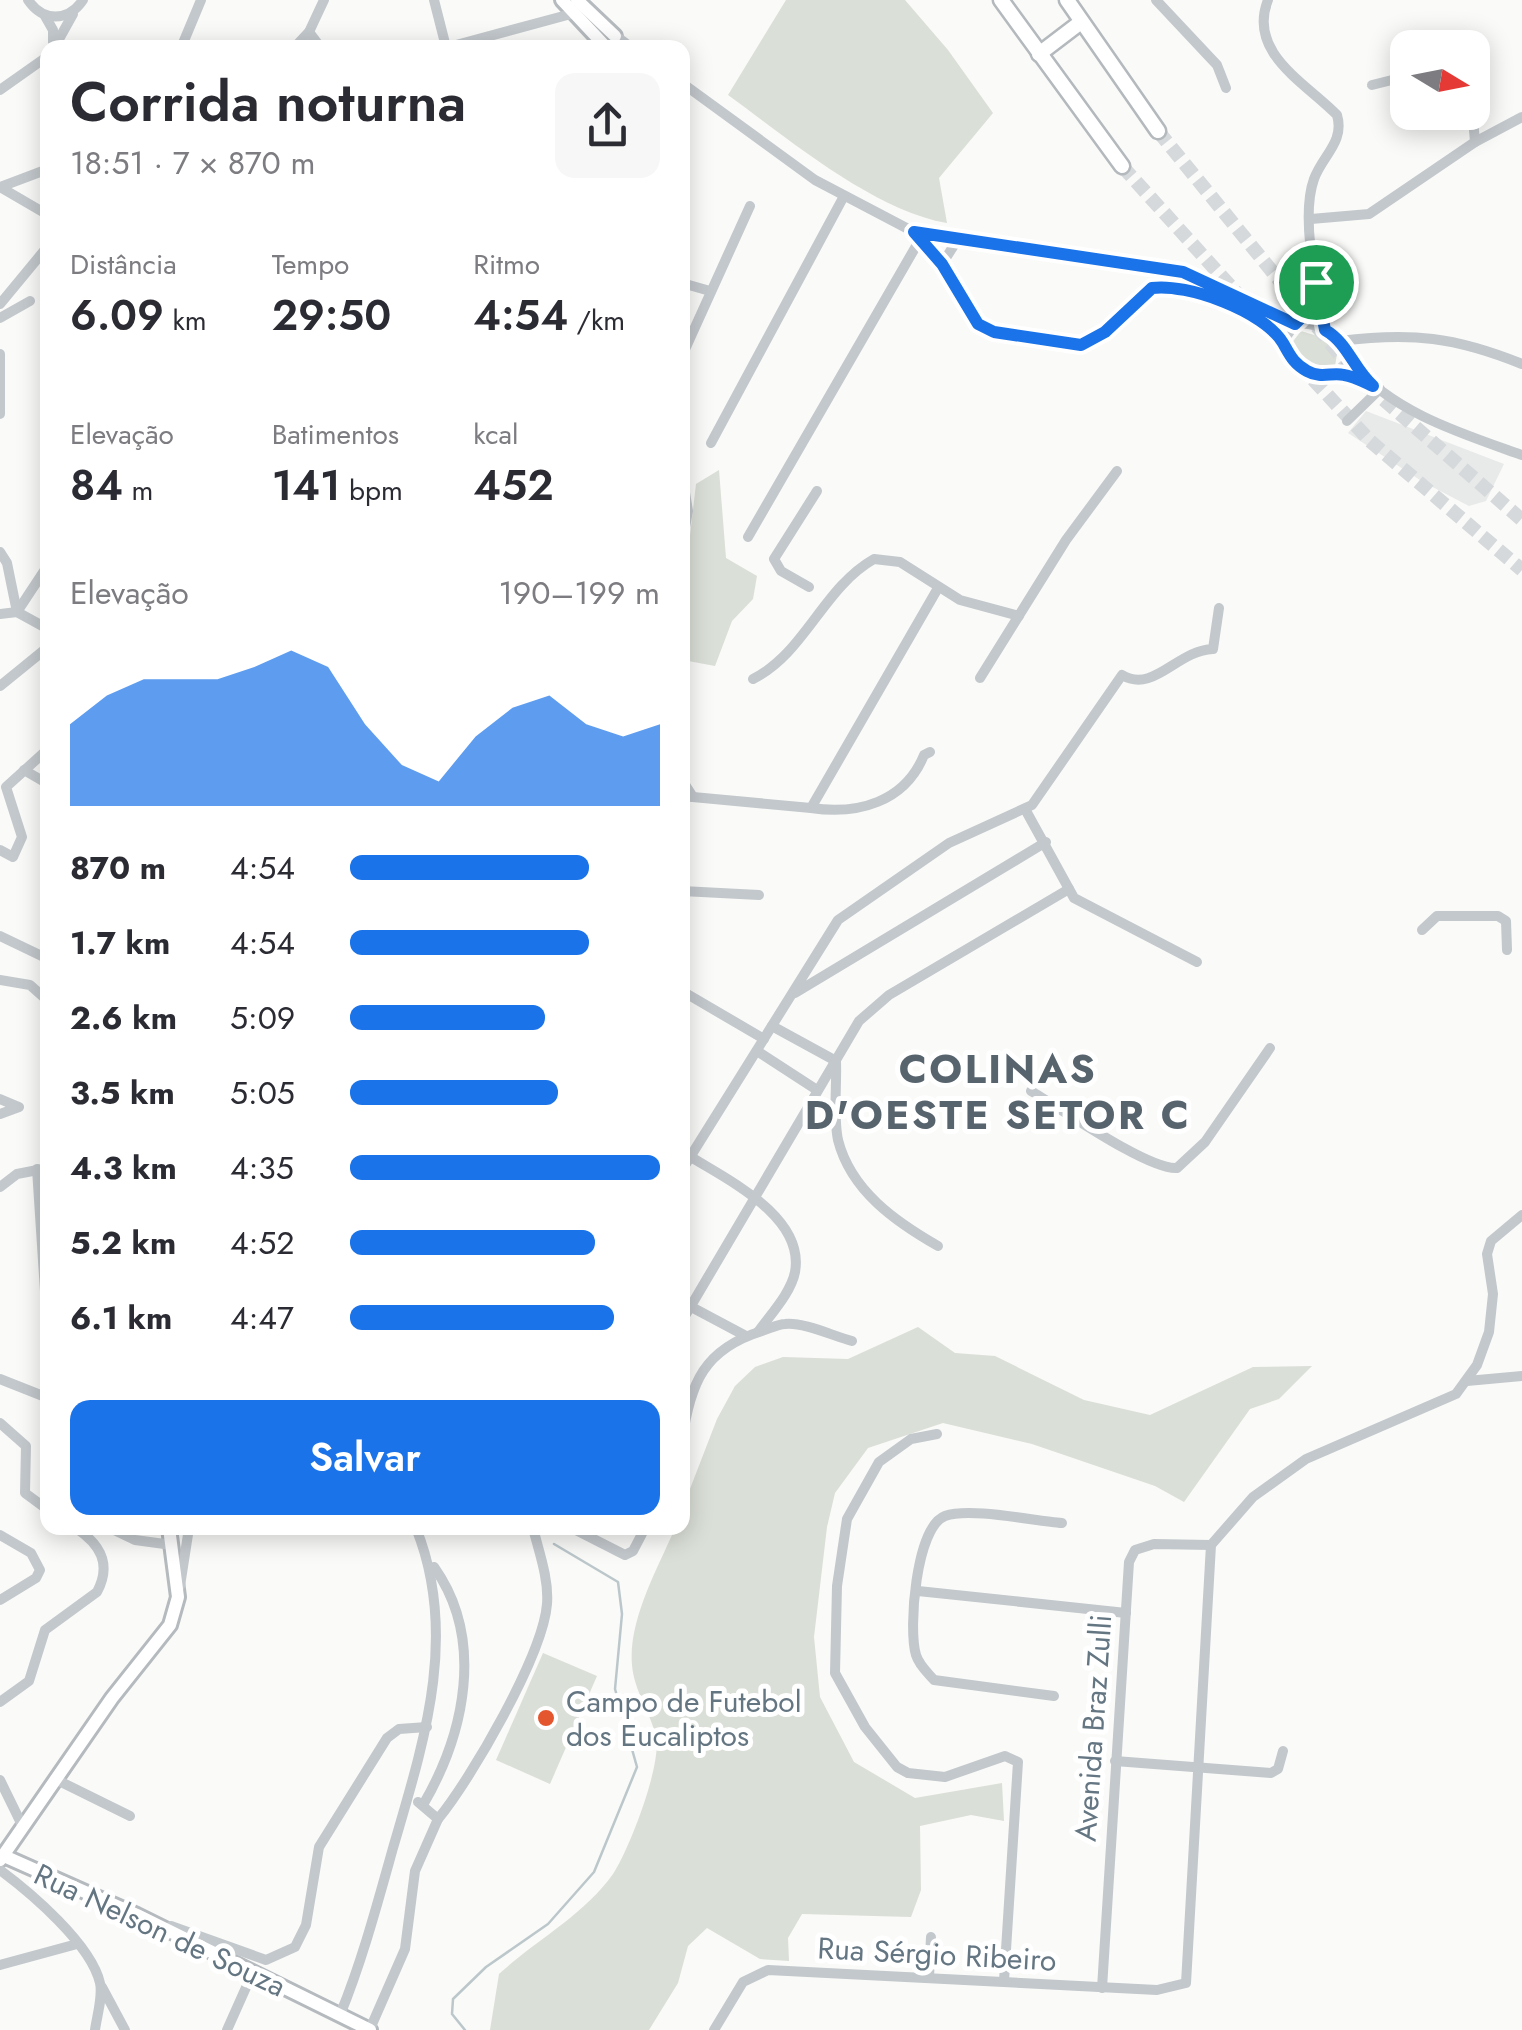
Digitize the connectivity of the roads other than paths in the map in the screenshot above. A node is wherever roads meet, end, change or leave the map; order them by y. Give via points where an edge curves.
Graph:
1 (19, 0) edge
2 (201, 0) edge
3 (324, 0) edge
4 (434, 0) edge
5 (562, 0) edge
6 (1001, 0) edge
7 (1067, 0) edge
8 (1156, 0) edge
9 (1268, 0) edge
10 (30, 3) edge
11 (79, 5) edge
12 (574, 7) edge
13 (45, 16) junction
14 (1081, 22) junction
15 (309, 32) junction
16 (54, 40) edge
17 (59, 40) edge
18 (184, 40) edge
19 (302, 40) edge
20 (315, 40) edge
21 (444, 40) edge
22 (468, 40) edge
23 (611, 40) edge
24 (1039, 54) junction
25 (40, 62) edge
26 (1390, 81) edge
27 (1372, 86) dead end
28 (1226, 88) dead end
29 (690, 89) edge
30 (0, 90) edge
31 (1522, 117) edge
32 (1474, 130) edge
33 (1158, 131) tunnel mouth
34 (1475, 142) junction
35 (1122, 166) tunnel mouth
36 (40, 172) edge
37 (0, 187) edge
38 (844, 196) junction
39 (750, 206) dead end
40 (40, 210) edge
41 (1311, 219) junction
42 (916, 236) junction
43 (958, 239) junction
44 (40, 256) edge
45 (942, 264) junction
46 (1316, 282) junction
47 (690, 286) edge
48 (710, 292) junction
49 (30, 302) dead end
50 (0, 304) edge
51 (0, 318) edge
52 (1298, 324) junction
53 (1325, 330) junction
54 (690, 338) edge
55 (1340, 341) junction
56 (1283, 342) junction
57 (0, 354) edge
58 (1350, 362) junction
59 (1522, 364) edge
60 (1342, 374) junction
61 (1376, 387) junction
62 (0, 414) edge
63 (1347, 421) dead end
64 (711, 443) dead end
65 (1522, 455) edge
66 (1117, 471) dead end
67 (817, 491) dead end
68 (748, 538) dead end
69 (0, 552) edge
70 (40, 577) edge
71 (809, 587) dead end
72 (938, 588) junction
73 (1219, 608) dead end
74 (16, 612) junction
75 (0, 614) edge
76 (1019, 616) junction
77 (40, 625) edge
78 (40, 654) edge
79 (980, 678) dead end
80 (753, 679) dead end
81 (0, 686) edge
82 (930, 752) dead end
83 (40, 757) edge
84 (24, 770) junction
85 (40, 779) edge
86 (690, 796) edge
87 (811, 808) junction
88 (1026, 809) junction
89 (1046, 842) junction
90 (0, 850) edge
91 (1069, 889) junction
92 (690, 891) edge
93 (759, 894) dead end
94 (1422, 930) dead end
95 (0, 936) edge
96 (1508, 950) dead end
97 (40, 955) edge
98 (1198, 962) dead end
99 (0, 980) edge
100 (40, 993) edge
101 (794, 993) junction
102 (690, 998) edge
103 (772, 1026) junction
104 (764, 1040) junction
105 (1270, 1048) dead end
106 (758, 1051) junction
107 (836, 1061) junction
108 (817, 1090) junction
109 (1031, 1091) dead end
110 (0, 1099) edge
111 (0, 1114) edge
112 (691, 1156) joint
113 (40, 1169) edge
114 (0, 1187) edge
115 (753, 1195) junction
116 (1522, 1215) edge
117 (938, 1246) dead end
118 (690, 1299) edge
119 (690, 1306) edge
120 (758, 1333) junction
121 (744, 1335) junction
122 (852, 1341) dead end
123 (1522, 1376) edge
124 (0, 1380) edge
125 (1467, 1382) junction
126 (40, 1395) edge
127 (690, 1399) edge
128 (0, 1424) edge
129 (937, 1434) dead end
130 (40, 1504) edge
131 (1062, 1523) dead end
132 (0, 1534) edge
133 (84, 1535) edge
134 (125, 1535) edge
135 (170, 1535) edge
136 (189, 1535) edge
137 (419, 1535) edge
138 (534, 1535) edge
139 (585, 1535) edge
140 (642, 1535) edge
141 (172, 1545) junction
142 (1211, 1545) junction
143 (430, 1561) junction
144 (918, 1592) junction
145 (178, 1598) junction
146 (0, 1600) edge
147 (1126, 1614) junction
148 (1054, 1696) dead end
149 (0, 1702) edge
150 (427, 1728) junction
151 (1283, 1751) dead end
152 (1115, 1761) junction
153 (1198, 1767) junction
154 (0, 1780) edge
155 (55, 1780) junction
156 (409, 1795) junction
157 (423, 1805) junction
158 (130, 1816) dead end
159 (438, 1819) junction
160 (22, 1825) junction
161 (2, 1858) edge
162 (26, 1867) junction
163 (0, 1870) edge
164 (24, 1888) junction
165 (137, 1915) junction
166 (931, 1937) dead end
167 (78, 1944) junction
168 (0, 1966) edge
169 (252, 1974) junction
170 (929, 1977) junction
171 (1004, 1981) junction
172 (101, 1985) junction
173 (1102, 1988) junction
174 (340, 2016) junction
175 (94, 2030) edge
176 (126, 2030) edge
177 (227, 2030) edge
178 (370, 2030) edge
179 (714, 2030) edge

1 - 10 street
2 - 18 street
3 - 15 street
4 - 21 street
5 - 12 main road
6 - 24 highway
7 - 14 highway
8 - 28 street via 1218,65
9 - 41 street via 1263,18 1270,48 1340,124 1312,186
10 - 13 street
11 - 13 street via 66,15
11 - 17 street
12 - 22 street
12 - 23 main road
13 - 16 street
14 - 24 highway
14 - 33 highway
15 - 19 street
15 - 20 street
24 - 35 highway
25 - 30 street
26 - 27 street
29 - 38 street
31 - 34 street
32 - 34 street
34 - 41 street via 1369,214
36 - 37 street
37 - 40 street
38 - 42 street
38 - 64 street
39 - 48 street
41 - 46 street
42 - 43 street
42 - 45 street
42 - 68 street
43 - 45 street
43 - 52 street via 1183,272
44 - 50 street
45 - 56 street via 978,324 994,332 1081,345 1152,288 1176,286 1249,315
46 - 52 street via 1313,306
46 - 53 street
47 - 48 street
48 - 54 street
49 - 51 street
52 - 53 street
52 - 56 street
53 - 55 street
55 - 58 street
55 - 59 street via 1444,338
56 - 60 street via 1308,371
57 - 62 street
58 - 60 street
58 - 61 street
60 - 61 street
61 - 63 street
61 - 65 street via 1424,418
66 - 76 street
67 - 71 street via 774,559
69 - 74 street
70 - 74 street
72 - 76 street
72 - 80 street via 900,562 874,559 841,586 790,650
72 - 87 street
73 - 88 street via 1214,649 1185,654 1149,680 1122,675
74 - 75 street
74 - 77 street
76 - 79 street
78 - 81 street
82 - 87 street via 896,794 856,808
83 - 84 street
84 - 85 street
84 - 90 street via 6,788 22,828 21,844 13,857
86 - 87 street
88 - 89 street
88 - 101 street via 949,844 846,912
89 - 91 street
89 - 101 street
91 - 98 street via 1080,902
91 - 107 street via 889,995 860,1021
92 - 93 street
94 - 96 street via 1436,916 1502,916
95 - 97 street
99 - 100 street
101 - 103 street
102 - 104 street
103 - 104 street
103 - 107 street
104 - 106 street
105 - 109 street via 1204,1142 1177,1168 1164,1168 1098,1134
106 - 108 street
106 - 112 street
107 - 108 street
107 - 117 street via 837,1131 846,1158 882,1210
108 - 115 street
110 - 111 street via 19,1107
112 - 115 street
113 - 114 street via 16,1174
115 - 118 street
115 - 120 street via 778,1219 796,1259 792,1282
116 - 125 street via 1492,1241 1489,1332
119 - 121 street
120 - 121 street
120 - 122 street via 786,1323
121 - 127 street via 700,1375
123 - 125 street
124 - 126 street
125 - 142 street via 1447,1402 1283,1474
128 - 130 street via 26,1446 25,1493
129 - 171 street via 911,1440 879,1462 848,1519 836,1586 836,1674 865,1728 908,1773 945,1777 1005,1756 1018,1762
131 - 144 street via 945,1516 921,1552
132 - 146 street via 32,1553 40,1570
133 - 149 street via 101,1551 102,1583 46,1630 29,1681
134 - 141 street
135 - 141 main road
136 - 145 street
137 - 143 street
138 - 159 street via 546,1578 544,1622 482,1757
139 - 140 street via 620,1553 633,1552
141 - 145 main road
142 - 147 street, Avenida Braz Zulli via 1135,1550
142 - 153 street
143 - 150 street via 438,1640
143 - 157 street via 454,1597 464,1652 453,1748
144 - 147 street
144 - 148 street via 913,1640 934,1680
145 - 155 main road via 170,1626
147 - 152 street, Avenida Braz Zulli
150 - 156 street
150 - 165 street via 393,1732 348,1798 320,1847 302,1939 285,1955 256,1958
151 - 153 street via 1271,1773
152 - 153 street
152 - 173 street, Avenida Braz Zulli
153 - 173 street, Rua Sérgio Ribeiro via 1186,1983 1157,1990
154 - 160 street
155 - 158 street
155 - 160 main road
156 - 157 street
156 - 174 street
157 - 159 street
159 - 178 street via 415,1871 405,1948
160 - 161 main road
161 - 162 main road, Rua Nelson de Souza
162 - 164 street
162 - 165 main road, Rua Nelson de Souza
163 - 164 street
164 - 167 street
165 - 169 main road, Rua Nelson de Souza
166 - 170 street
167 - 168 street
167 - 172 street
169 - 174 main road, Rua Nelson de Souza
169 - 177 street
170 - 171 street, Rua Sérgio Ribeiro
170 - 179 street, Rua Sérgio Ribeiro via 758,1972 743,1982
171 - 173 street, Rua Sérgio Ribeiro
172 - 175 street
172 - 176 street
174 - 178 main road, Rua Nelson de Souza

